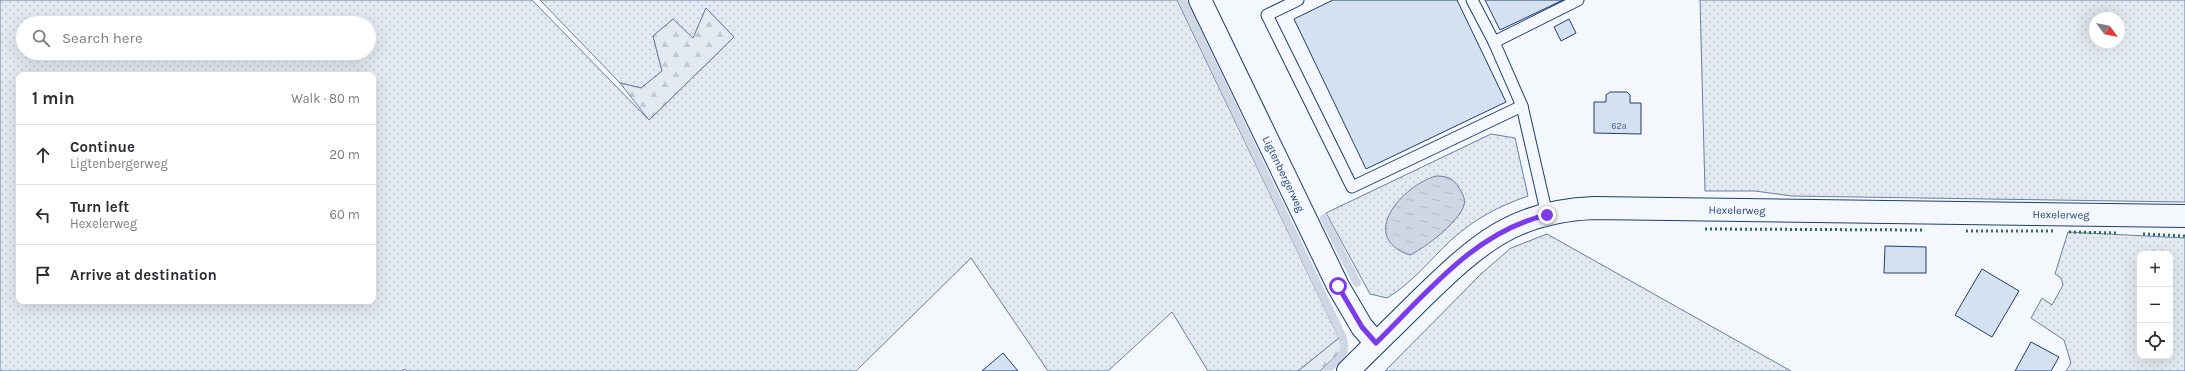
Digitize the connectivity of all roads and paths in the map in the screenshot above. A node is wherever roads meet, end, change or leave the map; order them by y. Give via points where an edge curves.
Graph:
1 (1200, 0) edge
2 (1298, 0) edge
3 (1472, 0) edge
4 (1578, 0) edge
5 (1494, 42) junction
6 (1522, 106) junction
7 (1547, 215) junction
8 (2185, 216) edge
9 (1376, 343) junction
10 (1348, 371) edge

1 - 9 street, Ligtenbergerweg via 1338,286 1362,327
2 - 6 lane via 1267,15 1352,188
3 - 5 lane
4 - 5 lane
5 - 6 lane
6 - 7 lane
7 - 8 street, Hexelerweg via 1602,208
7 - 9 street, Hexelerweg via 1514,225 1488,240 1459,262
9 - 10 street, Hexelerweg

